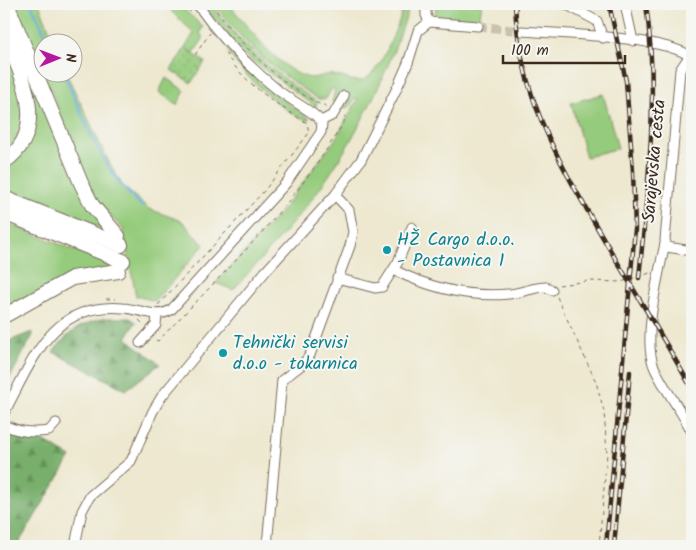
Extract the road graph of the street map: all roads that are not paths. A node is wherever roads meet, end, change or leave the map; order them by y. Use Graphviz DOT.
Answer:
graph roads {
  1 [pos="8,4"];
  2 [pos="197,4"];
  3 [pos="426,4"];
  4 [pos="565,4"];
  5 [pos="625,4"];
  6 [pos="429,22"];
  7 [pos="478,26"];
  8 [pos="521,31"];
  9 [pos="4,33"];
  10 [pos="603,38"];
  11 [pos="633,41"];
  12 [pos="691,54"];
  13 [pos="344,96"];
  14 [pos="317,122"];
  15 [pos="4,162"];
  16 [pos="335,195"];
  17 [pos="4,198"];
  18 [pos="4,212"];
  19 [pos="412,227"];
  20 [pos="665,243"];
  21 [pos="692,251"];
  22 [pos="394,270"];
  23 [pos="337,278"];
  24 [pos="550,289"];
  25 [pos="156,310"];
  26 [pos="4,316"];
  27 [pos="140,343"];
  28 [pos="4,413"];
  29 [pos="56,422"];
  30 [pos="4,425"];
  31 [pos="692,432"];
  32 [pos="75,546"];
  33 [pos="267,546"];
  1 -- 17 [label="highway"];
  2 -- 14 [label="street"];
  3 -- 6 [label="street"];
  4 -- 10 [label="street"];
  5 -- 11 [label="street"];
  6 -- 7 [label="street"];
  6 -- 16 [label="street"];
  8 -- 10 [label="street"];
  9 -- 15 [label="highway"];
  10 -- 11 [label="street"];
  11 -- 12 [label="street"];
  12 -- 20 [label="street, Sarajevska cesta"];
  13 -- 14 [label="street"];
  14 -- 25 [label="street"];
  16 -- 23 [label="street"];
  16 -- 32 [label="street"];
  18 -- 26 [label="highway"];
  19 -- 22 [label="street"];
  20 -- 21 [label="street, Sarajevska cesta"];
  20 -- 31 [label="street"];
  22 -- 23 [label="street"];
  22 -- 24 [label="street"];
  23 -- 33 [label="street"];
  25 -- 27 [label="street"];
  25 -- 28 [label="street"];
  29 -- 30 [label="street"];
}
